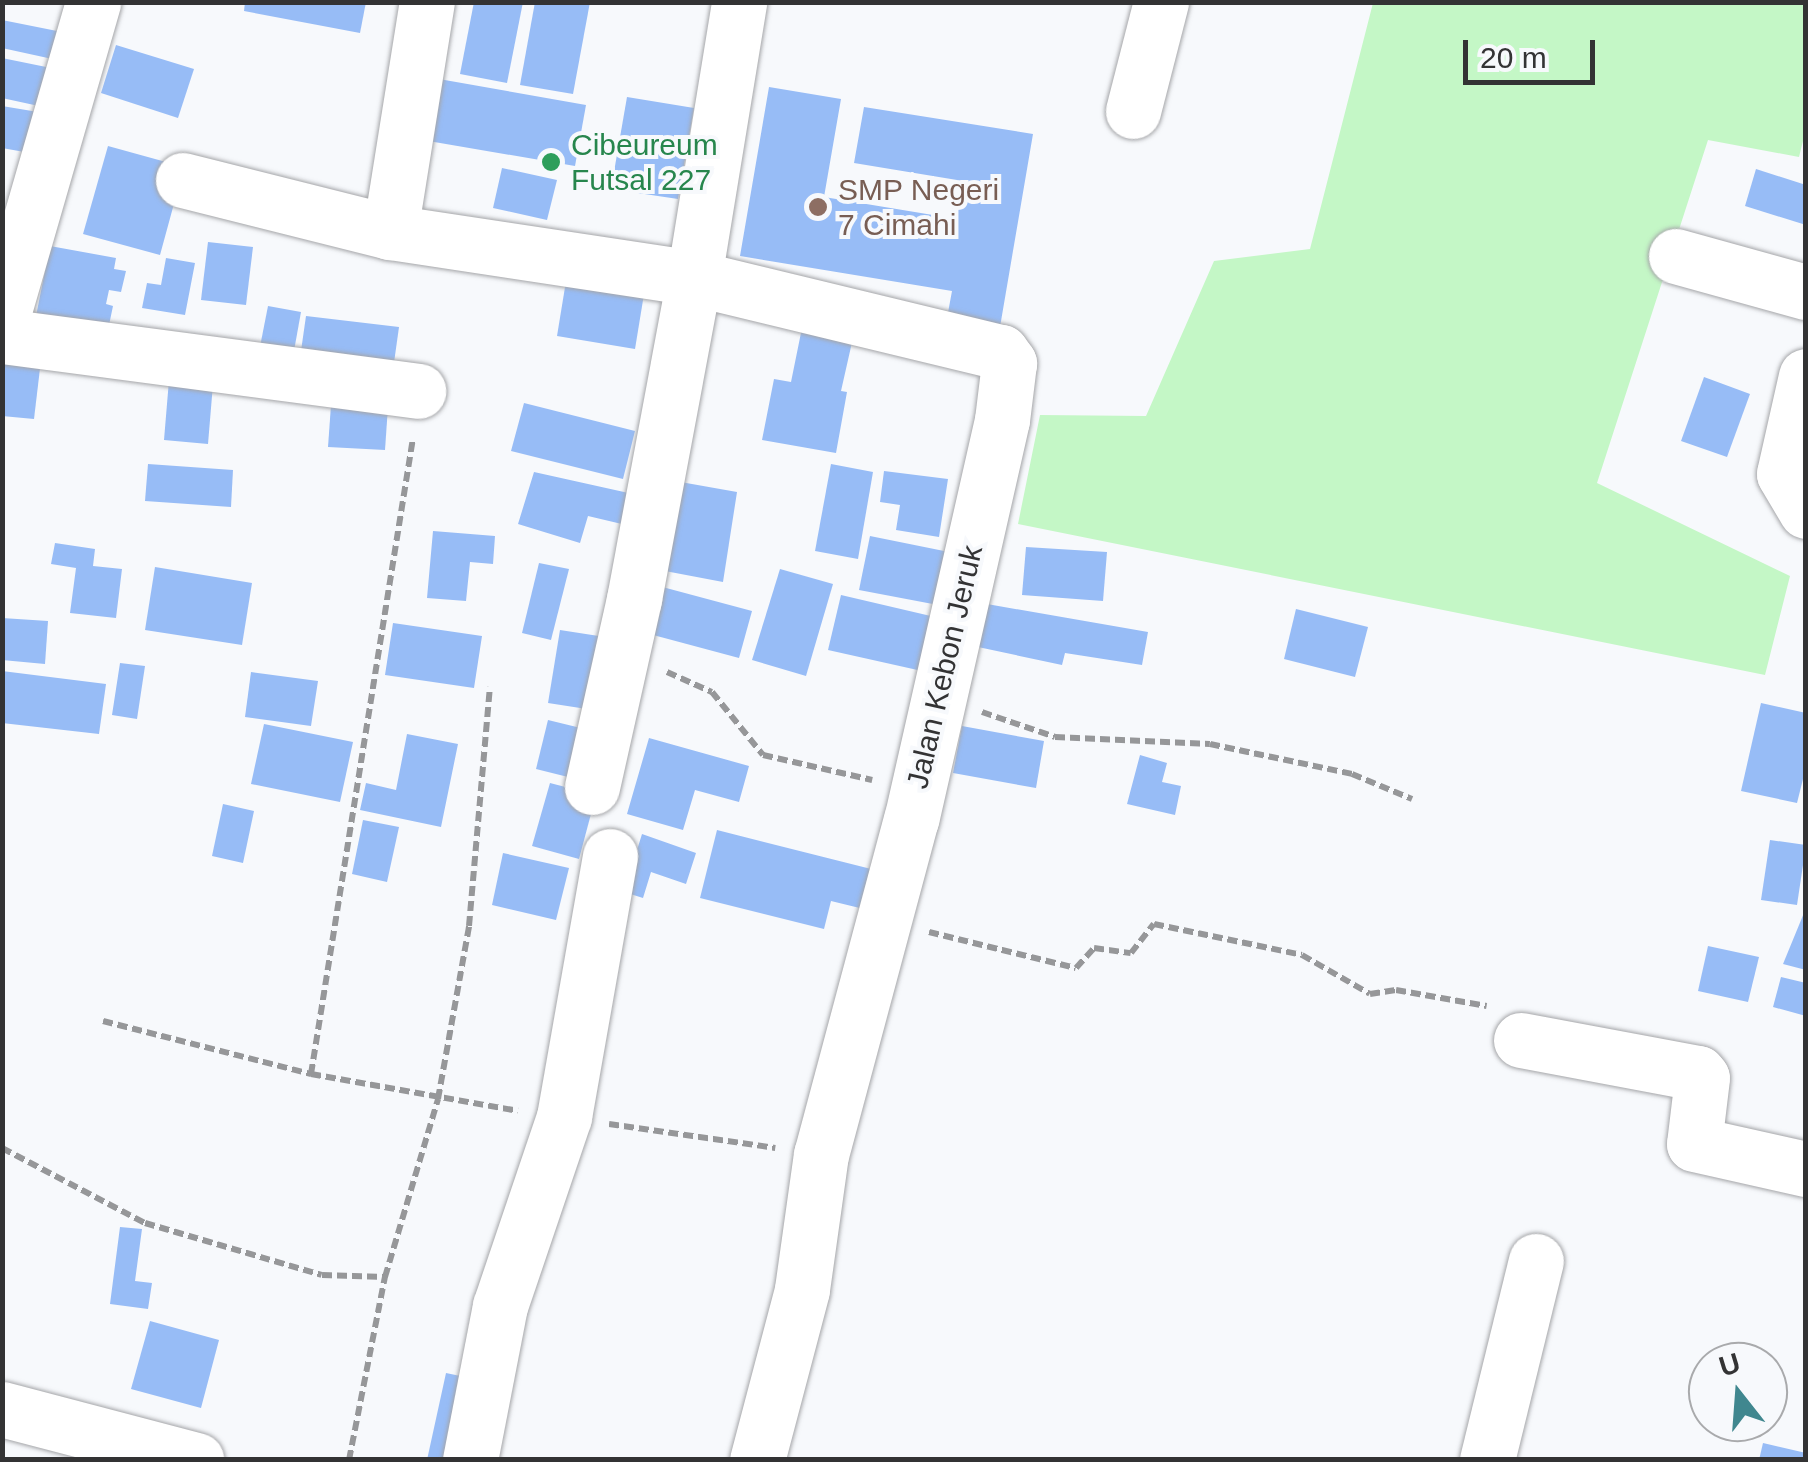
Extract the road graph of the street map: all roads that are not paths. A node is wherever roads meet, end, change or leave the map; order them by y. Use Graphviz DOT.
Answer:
graph roads {
  1 [pos="93,2"];
  2 [pos="427,2"];
  3 [pos="739,2"];
  4 [pos="1161,2"];
  5 [pos="1133,112"];
  6 [pos="183,180"];
  7 [pos="390,232"];
  8 [pos="1676,256"];
  9 [pos="694,278"];
  10 [pos="1806,292"];
  11 [pos="2,318"];
  12 [pos="2,336"];
  13 [pos="1806,376"];
  14 [pos="418,392"];
  15 [pos="1806,511"];
  16 [pos="592,787"];
  17 [pos="610,856"];
  18 [pos="1520,1040"];
  19 [pos="1806,1170"];
  20 [pos="1536,1260"];
  21 [pos="2,1409"];
  22 [pos="196,1460"];
  23 [pos="470,1460"];
  24 [pos="757,1460"];
  25 [pos="1488,1460"];
  1 -- 11 [label="street"];
  2 -- 7 [label="street"];
  3 -- 9 [label="street"];
  4 -- 5 [label="street"];
  6 -- 7 [label="street"];
  7 -- 9 [label="street"];
  8 -- 10 [label="street"];
  9 -- 16 [label="street"];
  9 -- 24 [label="street, Jalan Kebon Jeruk"];
  12 -- 14 [label="street"];
  13 -- 15 [label="street"];
  17 -- 23 [label="street"];
  18 -- 19 [label="street"];
  20 -- 25 [label="street"];
  21 -- 22 [label="street"];
}
